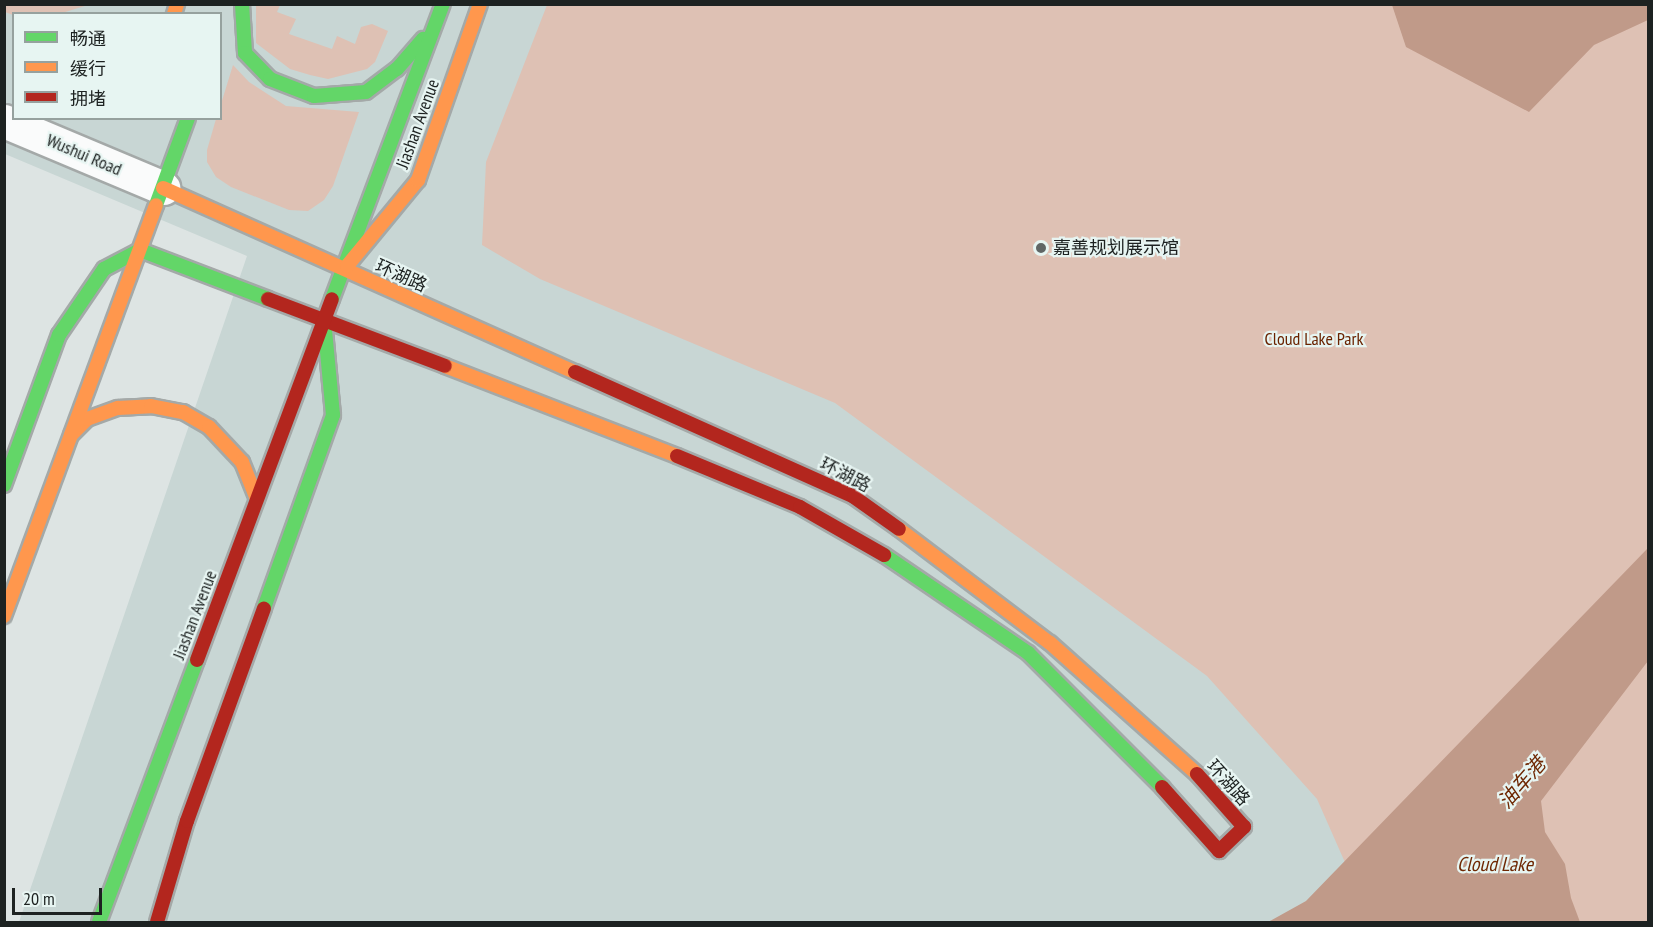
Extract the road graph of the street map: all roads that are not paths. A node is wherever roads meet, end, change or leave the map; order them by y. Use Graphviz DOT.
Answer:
graph roads {
  1 [pos="242,4"];
  2 [pos="443,4"];
  3 [pos="480,4"];
  4 [pos="435,25"];
  5 [pos="173,120"];
  6 [pos="187,120"];
  7 [pos="4,121"];
  8 [pos="178,145"];
  9 [pos="163,188"];
  10 [pos="140,250"];
  11 [pos="344,270"];
  12 [pos="324,320"];
  13 [pos="71,435"];
  14 [pos="4,485"];
  15 [pos="257,499"];
  16 [pos="4,616"];
  17 [pos="99,922"];
  18 [pos="157,922"];
  1 -- 4 [label="main road"];
  2 -- 4 [label="main road, Jiashan Avenue"];
  3 -- 11 [label="main road, Jiashan Avenue"];
  4 -- 11 [label="main road, Jiashan Avenue"];
  5 -- 8 [label="main road"];
  6 -- 8 [label="main road"];
  7 -- 9 [label="street, Wushui Road"];
  8 -- 9 [label="main road"];
  9 -- 10 [label="main road"];
  9 -- 11 [label="main road, 环湖路"];
  10 -- 12 [label="main road, 环湖路"];
  10 -- 13 [label="main road"];
  10 -- 14 [label="main road"];
  11 -- 12 [label="main road, Jiashan Avenue"];
  11 -- 12 [label="main road, 环湖路"];
  12 -- 15 [label="main road, Jiashan Avenue"];
  12 -- 18 [label="main road, Jiashan Avenue"];
  13 -- 15 [label="main road"];
  13 -- 16 [label="main road"];
  15 -- 17 [label="main road, Jiashan Avenue"];
}
